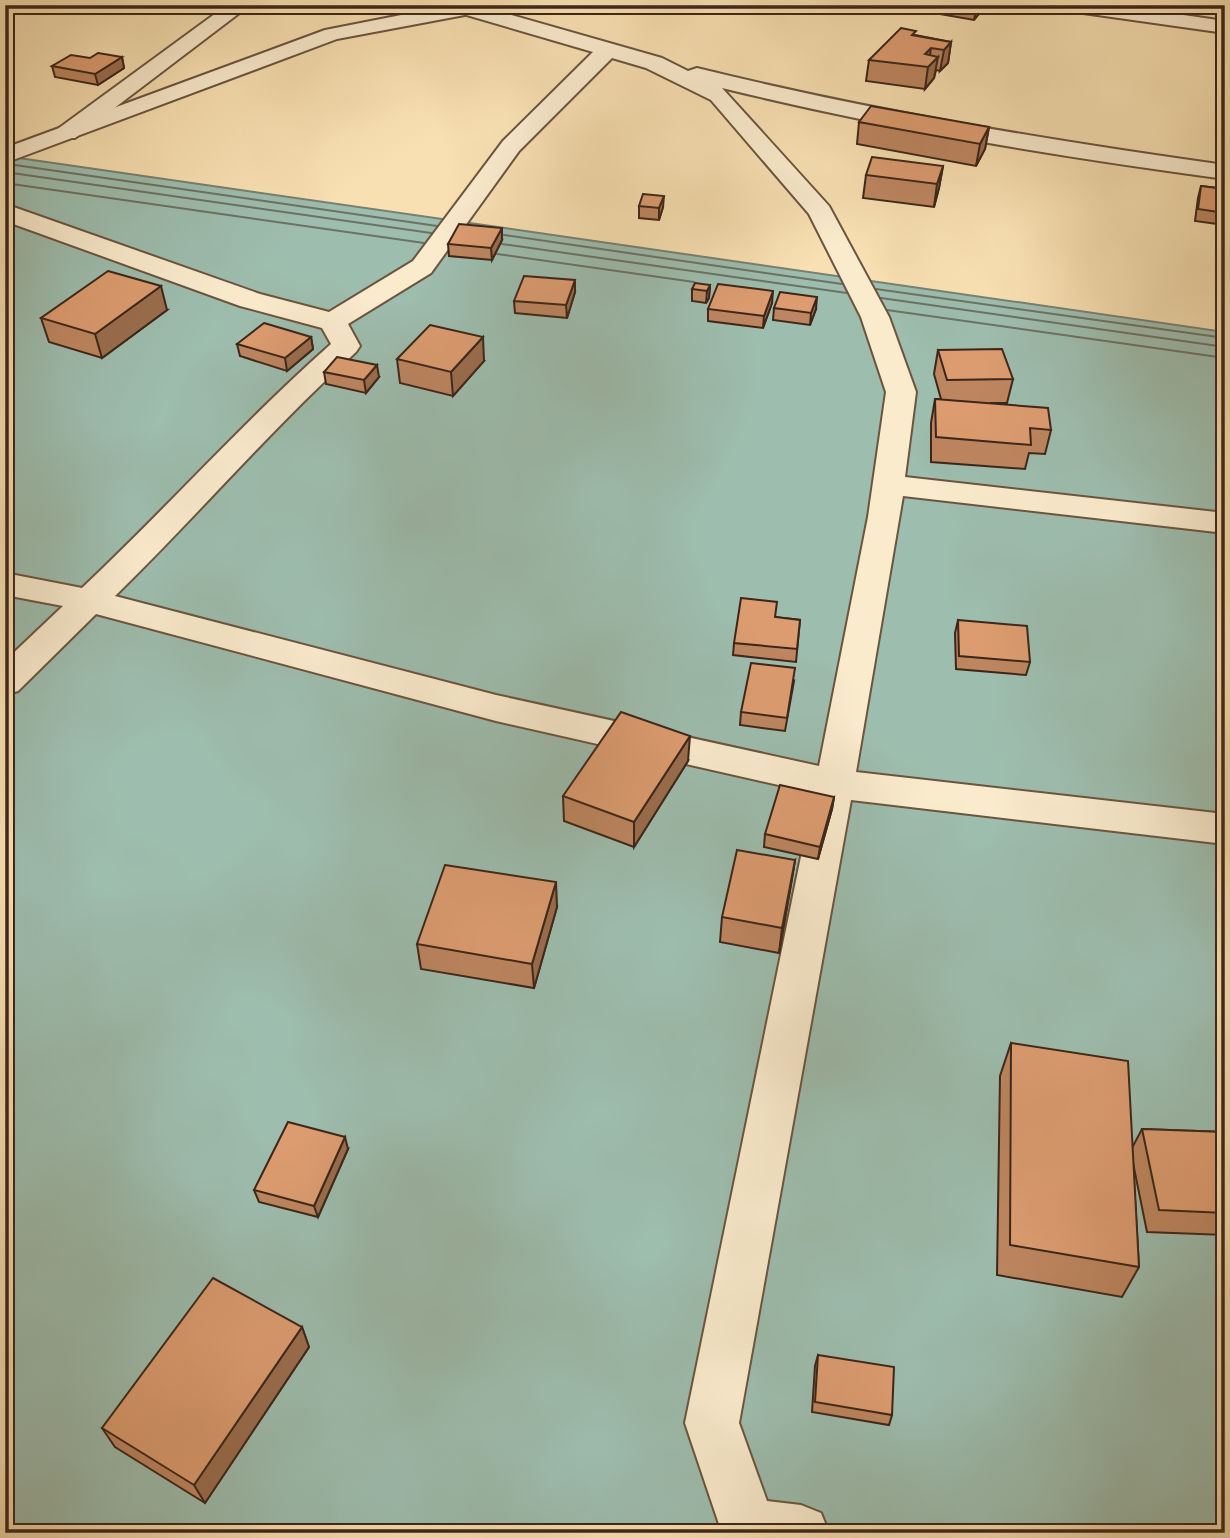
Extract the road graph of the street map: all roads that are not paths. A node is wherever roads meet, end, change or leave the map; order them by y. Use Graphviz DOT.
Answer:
graph roads {
  1 [pos="240,5"];
  2 [pos="1069,5"];
  3 [pos="469,6"];
  4 [pos="1225,27"];
  5 [pos="609,50"];
  6 [pos="654,63"];
  7 [pos="67,133"];
  8 [pos="5,156"];
  9 [pos="1225,172"];
  10 [pos="5,212"];
  11 [pos="333,322"];
  12 [pos="888,485"];
  13 [pos="1225,523"];
  14 [pos="5,584"];
  15 [pos="87,600"];
  16 [pos="5,682"];
  17 [pos="835,784"];
  18 [pos="1225,829"];
  19 [pos="762,1531"];
  1 -- 7 [label="street"];
  2 -- 4 [label="street"];
  3 -- 5 [label="street"];
  3 -- 7 [label="street"];
  5 -- 6 [label="street"];
  5 -- 11 [label="street"];
  6 -- 9 [label="street"];
  6 -- 12 [label="street"];
  7 -- 8 [label="street"];
  10 -- 11 [label="street"];
  11 -- 15 [label="street"];
  12 -- 13 [label="street"];
  12 -- 17 [label="street"];
  14 -- 15 [label="street"];
  15 -- 16 [label="street"];
  15 -- 17 [label="street"];
  17 -- 18 [label="street"];
  17 -- 19 [label="street"];
}
